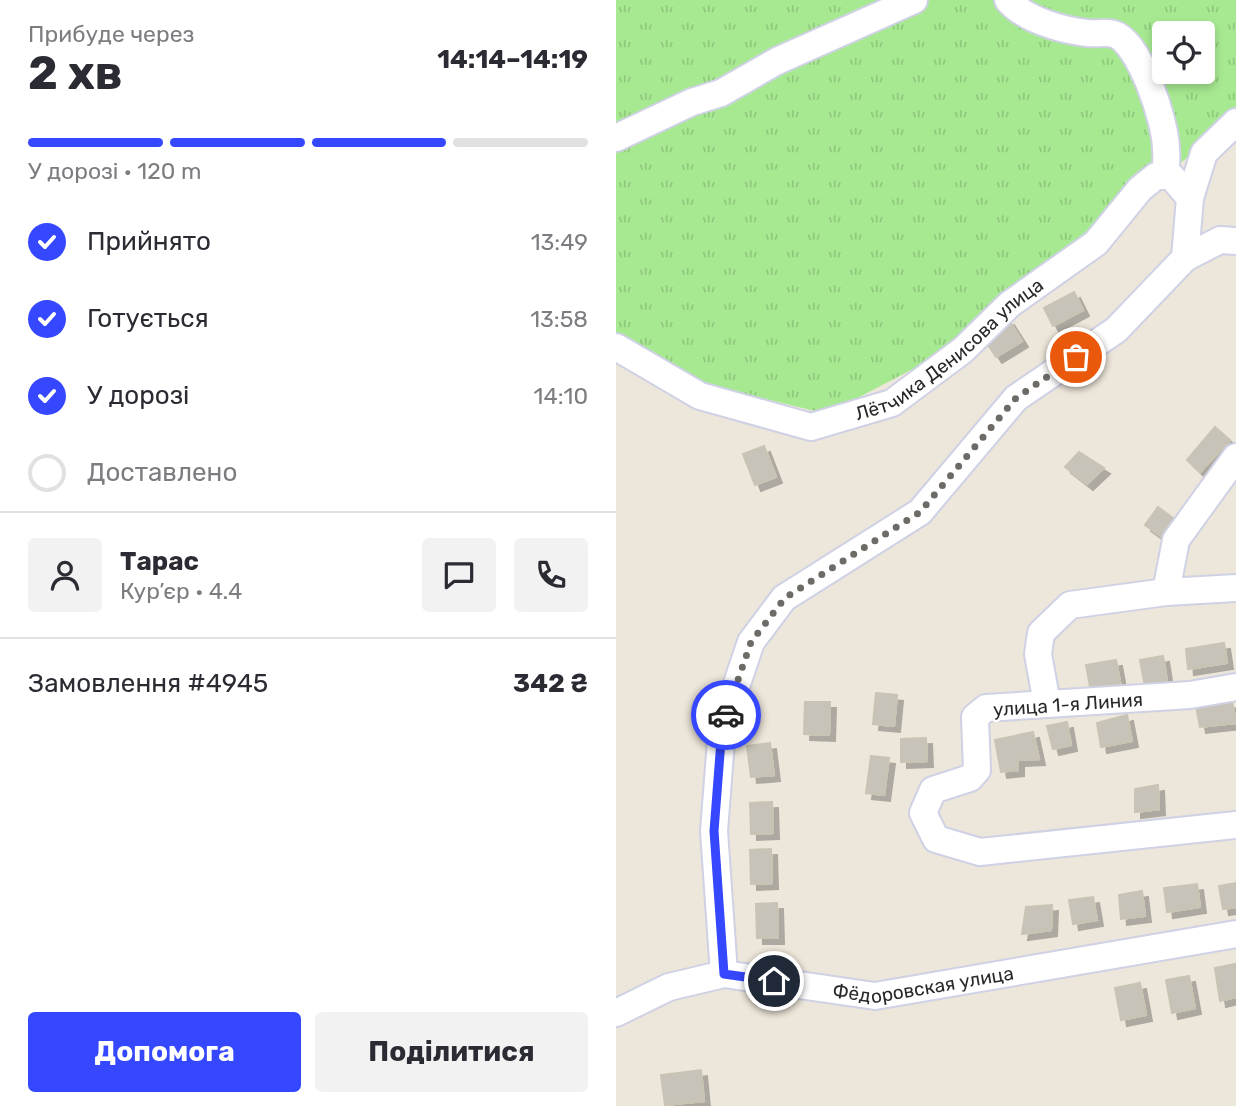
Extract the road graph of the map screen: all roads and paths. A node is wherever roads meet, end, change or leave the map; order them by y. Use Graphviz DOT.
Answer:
graph roads {
  1 [pos="914,0"];
  2 [pos="1008,0"];
  3 [pos="1236,122"];
  4 [pos="616,138"];
  5 [pos="1165,176"];
  6 [pos="1190,198"];
  7 [pos="1236,241"];
  8 [pos="1185,258"];
  9 [pos="616,347"];
  10 [pos="1236,457"];
  11 [pos="1236,588"];
  12 [pos="1166,592"];
  13 [pos="1236,687"];
  14 [pos="1047,704"];
  15 [pos="1236,825"];
  16 [pos="1236,934"];
  17 [pos="724,974"];
  18 [pos="616,1012"];
  1 -- 4 [label="street"];
  2 -- 5 [label="street"];
  3 -- 6 [label="street"];
  5 -- 6 [label="street"];
  5 -- 9 [label="street, Лётчика Денисова улица"];
  6 -- 8 [label="street"];
  7 -- 8 [label="street"];
  8 -- 17 [label="street"];
  10 -- 12 [label="street"];
  11 -- 12 [label="street"];
  12 -- 14 [label="street"];
  13 -- 14 [label="street, улица 1-я Линия"];
  14 -- 15 [label="street, улица 1-я Линия"];
  16 -- 17 [label="street, Фёдоровская улица"];
  17 -- 18 [label="street, Фёдоровская улица"];
}
